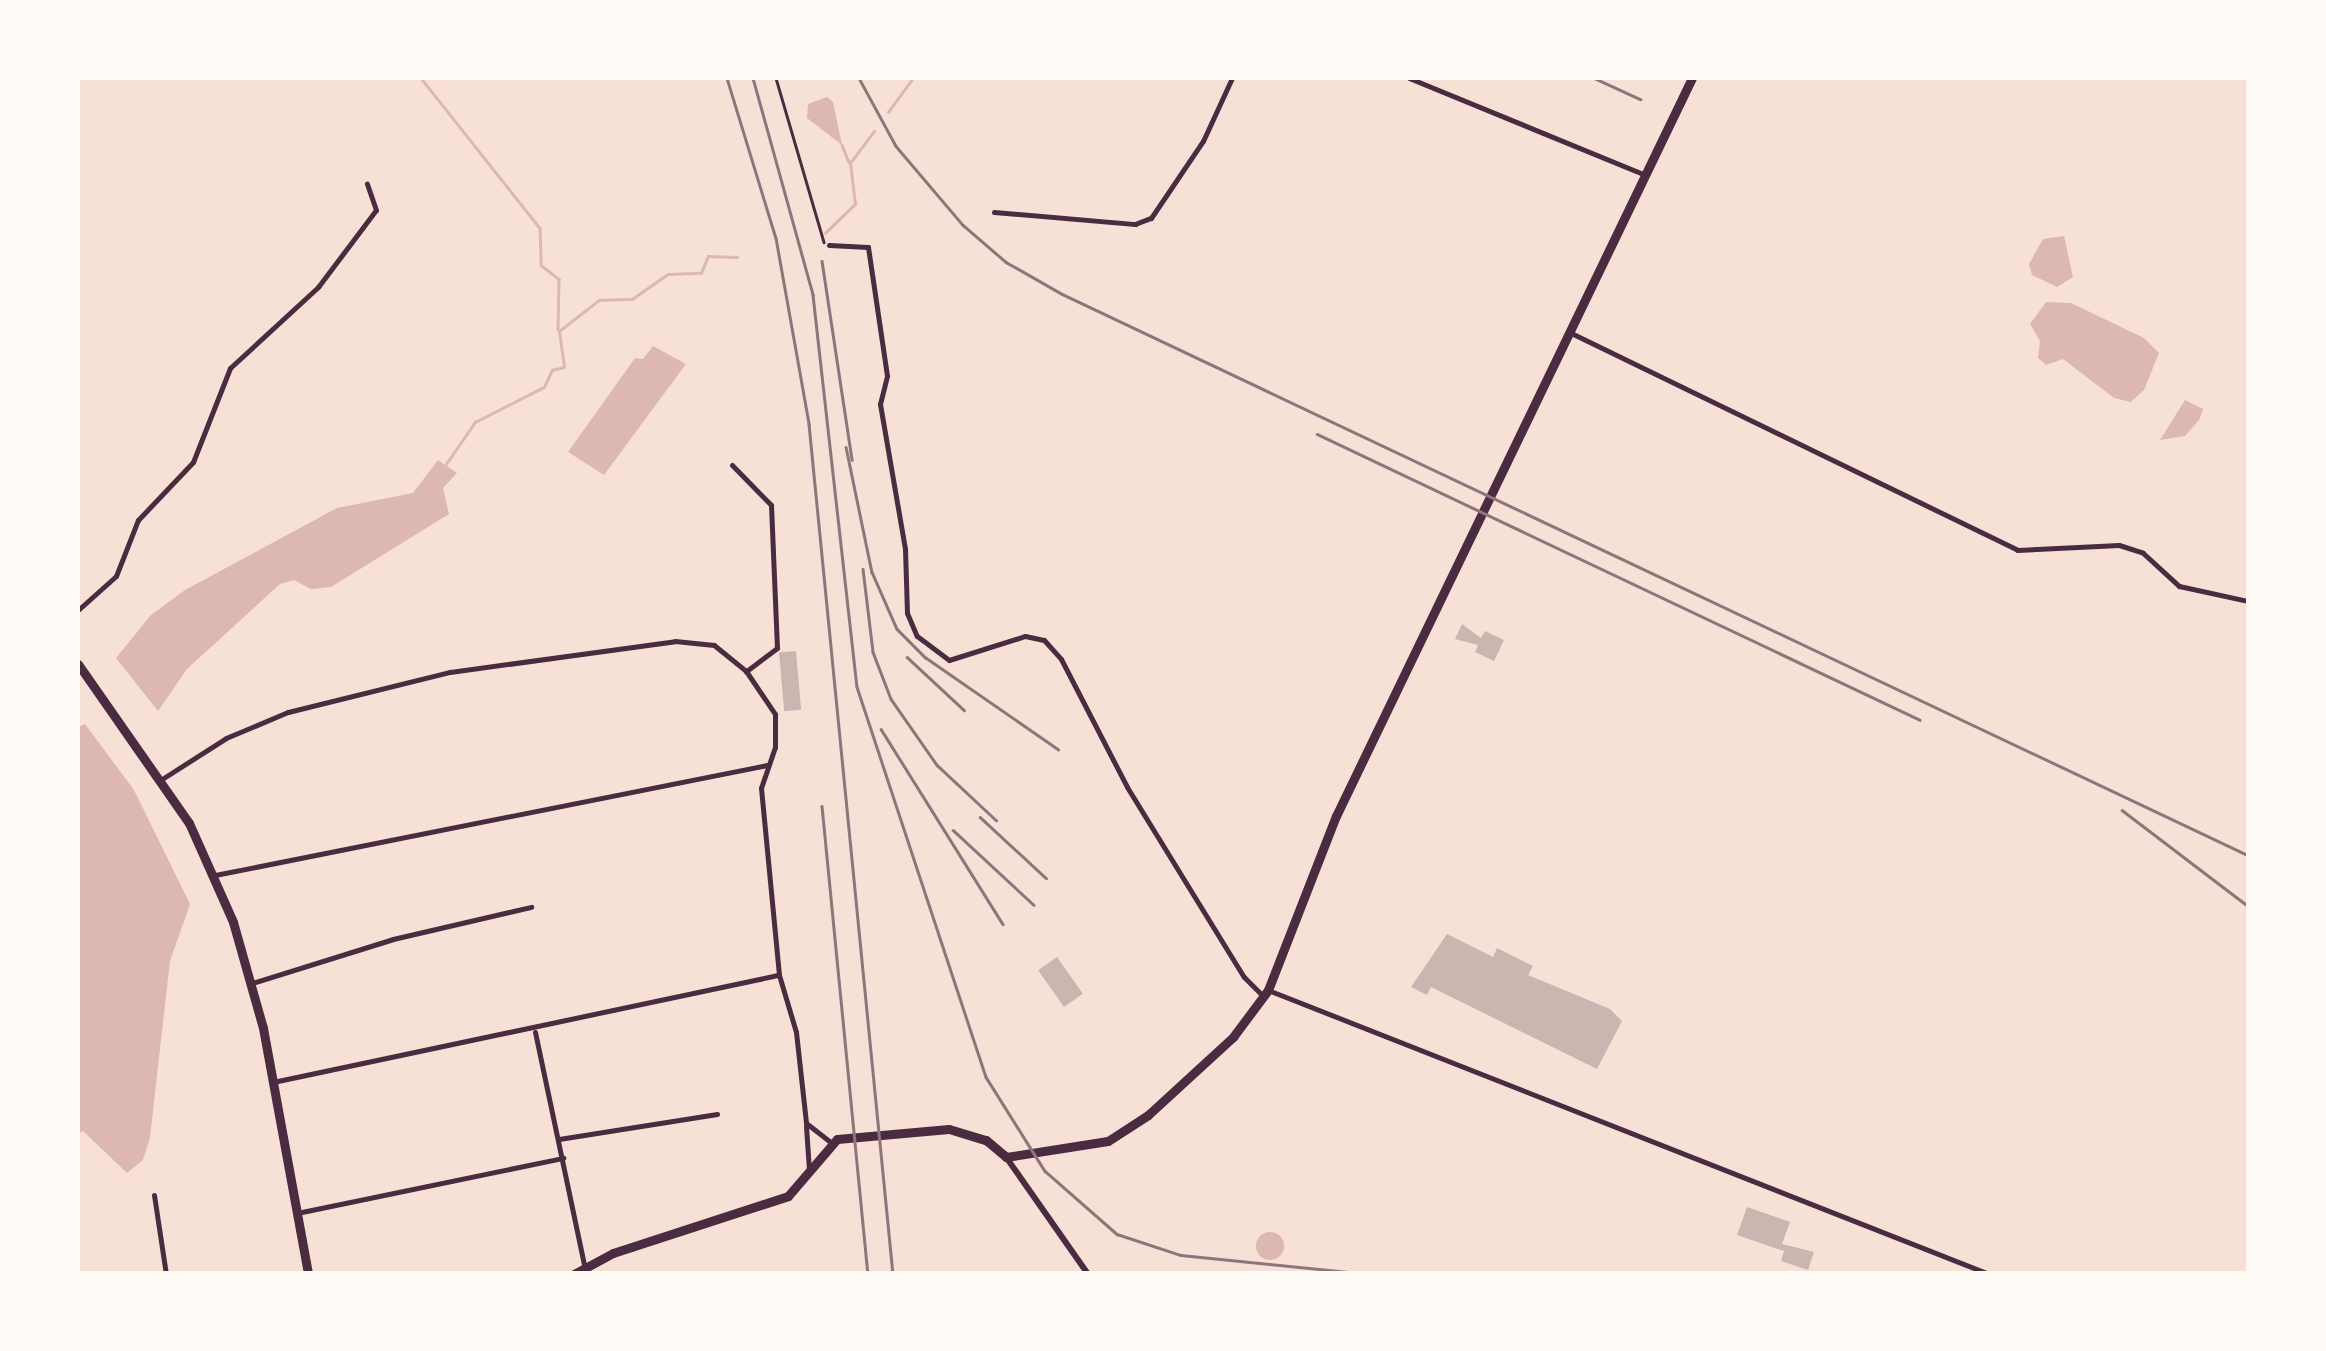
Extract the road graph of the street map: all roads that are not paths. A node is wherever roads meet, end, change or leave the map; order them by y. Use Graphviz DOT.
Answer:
graph roads {
  1 [pos="1232,78"];
  2 [pos="1409,78"];
  3 [pos="1692,78"];
  4 [pos="1643,174"];
  5 [pos="367,184"];
  6 [pos="994,212"];
  7 [pos="829,245"];
  8 [pos="1567,332"];
  9 [pos="732,465"];
  10 [pos="2248,601"];
  11 [pos="78,610"];
  12 [pos="78,664"];
  13 [pos="746,671"];
  14 [pos="767,765"];
  15 [pos="162,779"];
  16 [pos="215,876"];
  17 [pos="531,908"];
  18 [pos="779,975"];
  19 [pos="252,983"];
  20 [pos="1266,994"];
  21 [pos="535,1032"];
  22 [pos="273,1082"];
  23 [pos="717,1114"];
  24 [pos="806,1123"];
  25 [pos="559,1139"];
  26 [pos="830,1142"];
  27 [pos="1006,1157"];
  28 [pos="563,1158"];
  29 [pos="809,1176"];
  30 [pos="154,1194"];
  31 [pos="296,1213"];
  32 [pos="585,1270"];
  33 [pos="166,1274"];
  34 [pos="308,1274"];
  35 [pos="574,1274"];
  36 [pos="1088,1274"];
  37 [pos="1989,1274"];
  1 -- 6 [label="street"];
  2 -- 4 [label="street"];
  3 -- 4 [label="main road"];
  4 -- 8 [label="main road"];
  5 -- 11 [label="street"];
  7 -- 20 [label="street"];
  8 -- 10 [label="street"];
  8 -- 20 [label="main road"];
  9 -- 13 [label="street"];
  12 -- 15 [label="main road"];
  13 -- 14 [label="street"];
  13 -- 15 [label="street"];
  14 -- 16 [label="street"];
  14 -- 18 [label="street"];
  15 -- 16 [label="main road"];
  16 -- 19 [label="main road"];
  17 -- 19 [label="street"];
  18 -- 21 [label="street"];
  18 -- 24 [label="street"];
  19 -- 22 [label="main road"];
  20 -- 27 [label="main road"];
  20 -- 37 [label="street"];
  21 -- 22 [label="street"];
  21 -- 25 [label="street"];
  22 -- 31 [label="main road"];
  23 -- 25 [label="street"];
  24 -- 26 [label="street"];
  24 -- 29 [label="street"];
  25 -- 28 [label="street"];
  26 -- 27 [label="main road"];
  26 -- 29 [label="main road"];
  27 -- 36 [label="street"];
  28 -- 31 [label="street"];
  28 -- 32 [label="street"];
  29 -- 32 [label="main road"];
  30 -- 33 [label="street"];
  31 -- 34 [label="main road"];
  32 -- 35 [label="main road"];
}
